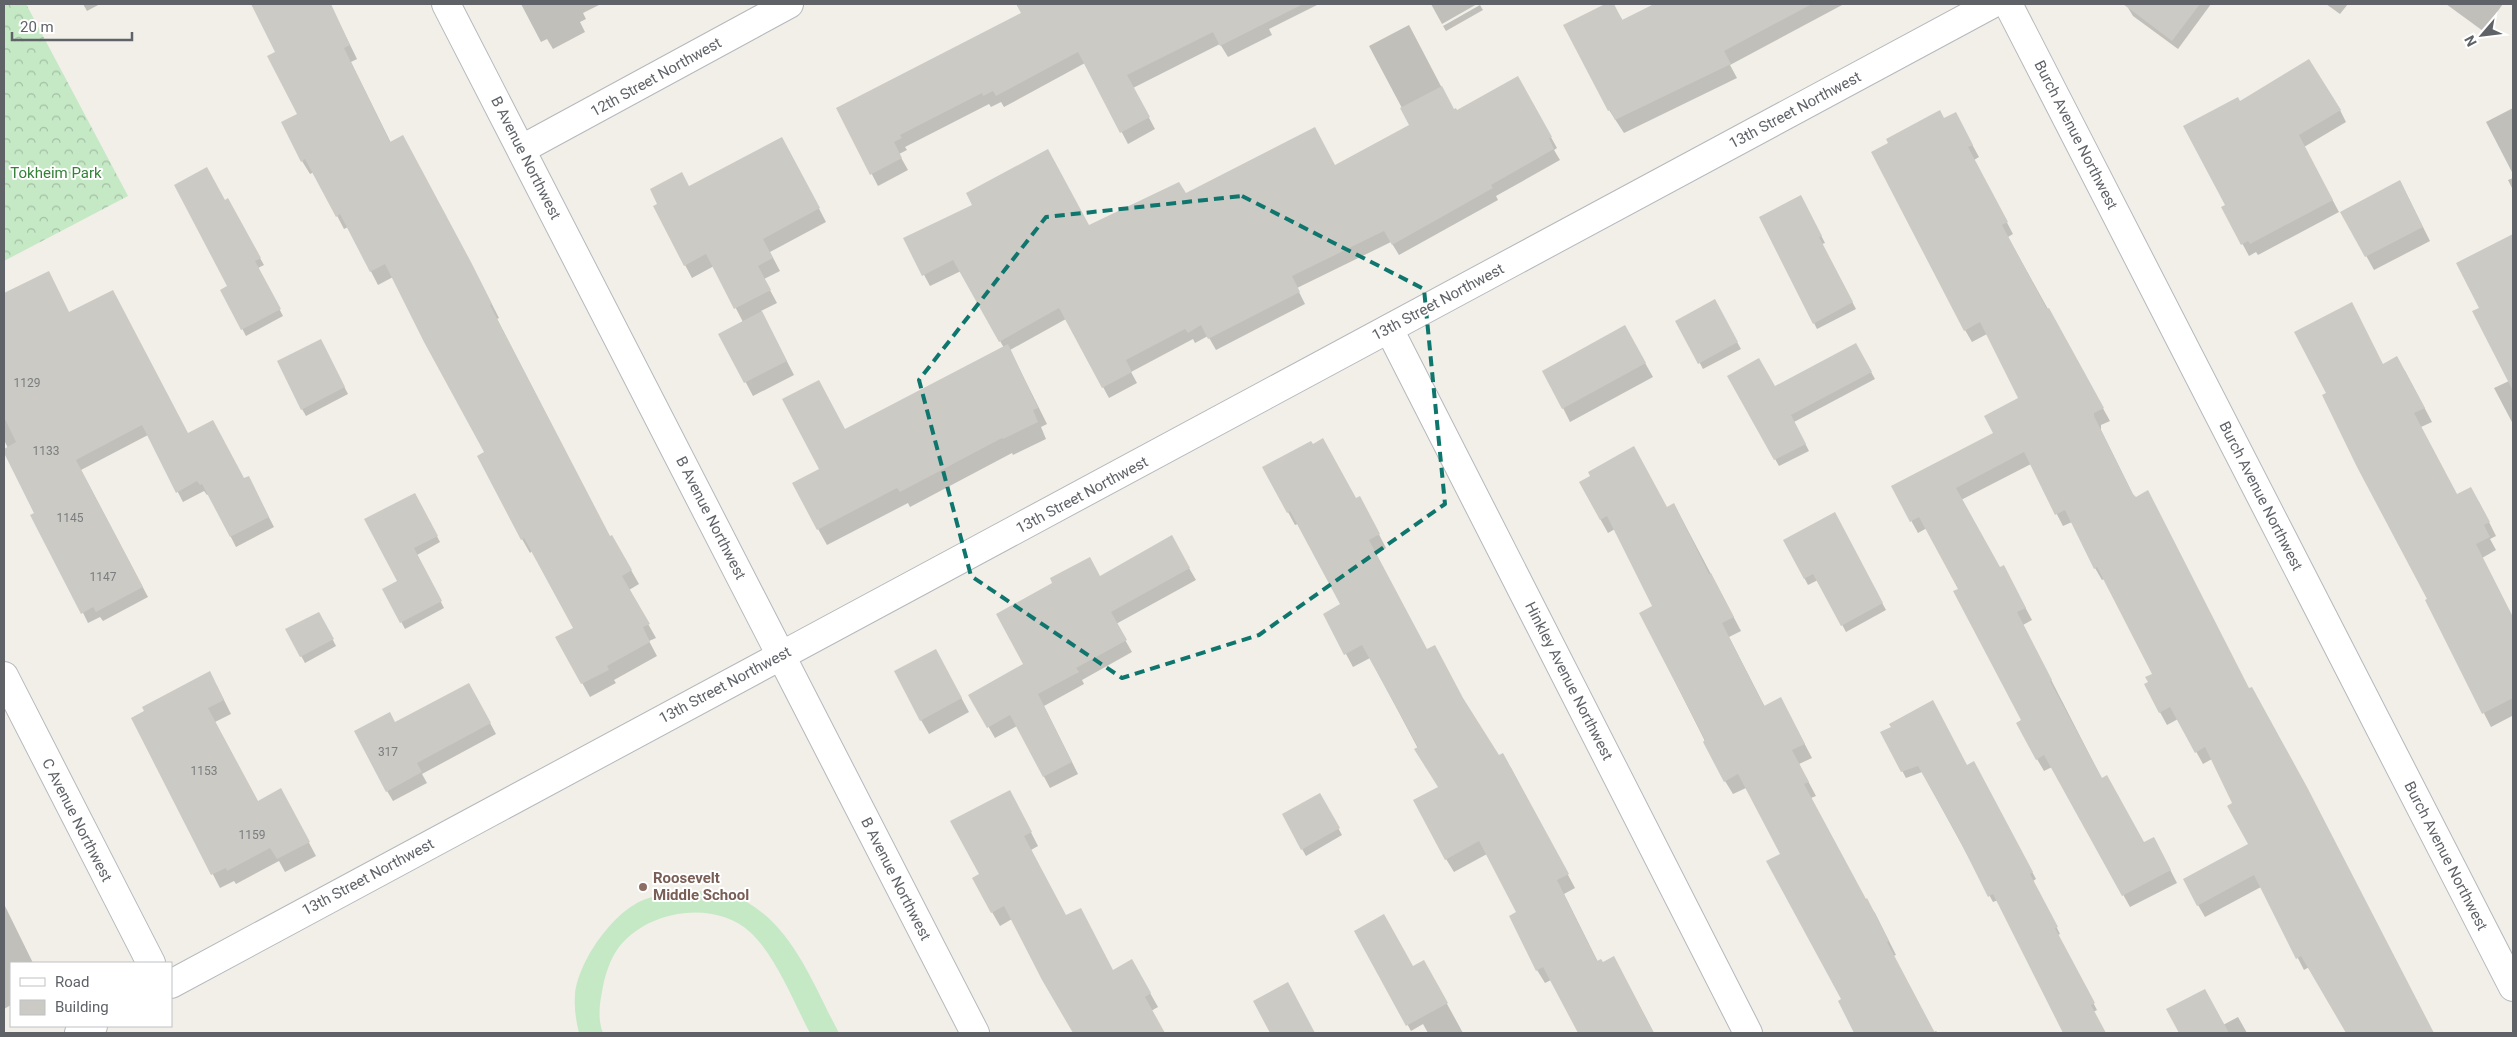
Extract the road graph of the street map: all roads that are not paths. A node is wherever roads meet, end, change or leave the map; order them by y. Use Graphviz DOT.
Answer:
graph roads {
  1 [pos="446,4"];
  2 [pos="789,4"];
  3 [pos="1992,4"];
  4 [pos="2008,4"];
  5 [pos="522,149"];
  6 [pos="1389,328"];
  7 [pos="781,655"];
  8 [pos="4,676"];
  9 [pos="150,962"];
  10 [pos="172,983"];
  11 [pos="2513,987"];
  12 [pos="91,1027"];
  13 [pos="79,1033"];
  14 [pos="975,1033"];
  15 [pos="1748,1033"];
  1 -- 5 [label="street, B Avenue Northwest"];
  2 -- 5 [label="street, 12th Street Northwest"];
  3 -- 6 [label="street, 13th Street Northwest"];
  4 -- 11 [label="street, Burch Avenue Northwest"];
  5 -- 7 [label="street, B Avenue Northwest"];
  6 -- 7 [label="street, 13th Street Northwest"];
  6 -- 15 [label="street, Hinkley Avenue Northwest"];
  7 -- 10 [label="street, 13th Street Northwest"];
  7 -- 14 [label="street, B Avenue Northwest"];
  8 -- 9 [label="street, C Avenue Northwest"];
  12 -- 13 [label="street"];
}
